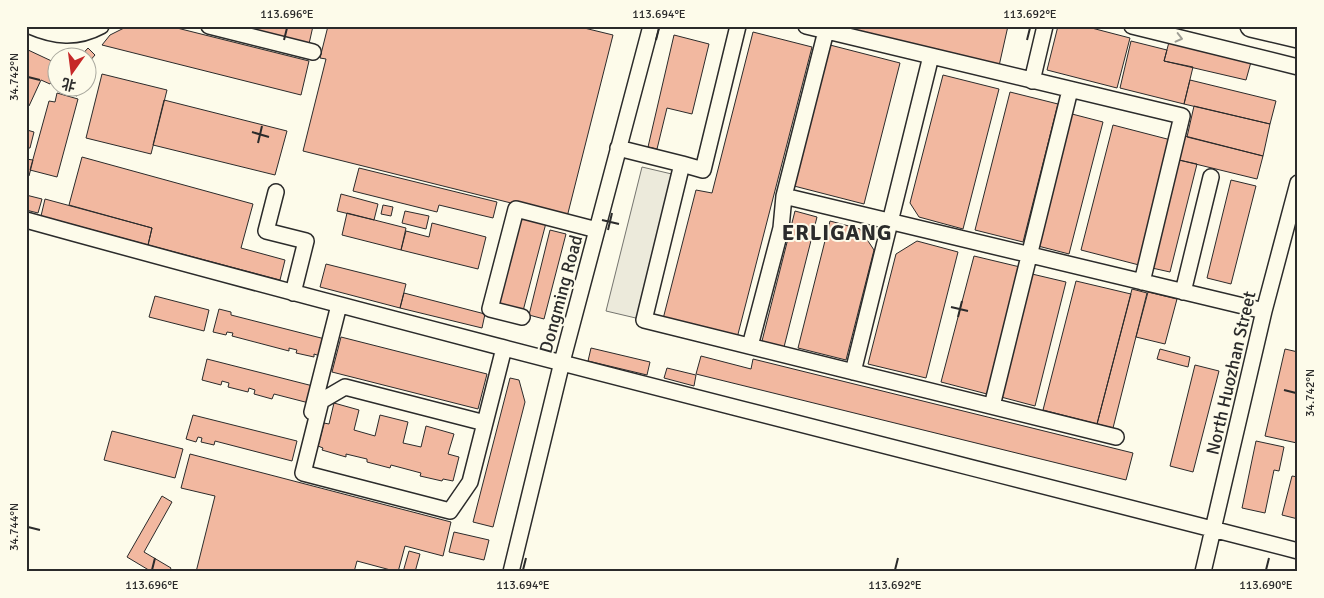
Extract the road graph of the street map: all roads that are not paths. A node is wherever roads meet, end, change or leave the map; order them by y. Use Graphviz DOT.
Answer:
graph roads {
  1 [pos="30,26"];
  2 [pos="102,26"];
  3 [pos="209,26"];
  4 [pos="651,26"];
  5 [pos="738,26"];
  6 [pos="806,26"];
  7 [pos="1045,26"];
  8 [pos="1132,26"];
  9 [pos="1251,26"];
  10 [pos="826,31"];
  11 [pos="1298,37"];
  12 [pos="313,52"];
  13 [pos="931,56"];
  14 [pos="1298,67"];
  15 [pos="1032,81"];
  16 [pos="1070,90"];
  17 [pos="618,148"];
  18 [pos="682,164"];
  19 [pos="1211,177"];
  20 [pos="1298,183"];
  21 [pos="276,192"];
  22 [pos="784,196"];
  23 [pos="26,220"];
  24 [pos="890,221"];
  25 [pos="597,230"];
  26 [pos="1029,255"];
  27 [pos="1142,282"];
  28 [pos="1183,292"];
  29 [pos="293,293"];
  30 [pos="339,305"];
  31 [pos="1264,311"];
  32 [pos="522,317"];
  33 [pos="750,346"];
  34 [pos="504,348"];
  35 [pos="562,362"];
  36 [pos="853,372"];
  37 [pos="992,406"];
  38 [pos="485,423"];
  39 [pos="1116,437"];
  40 [pos="297,469"];
  41 [pos="1213,529"];
  42 [pos="1298,551"];
  43 [pos="511,572"];
  44 [pos="1203,572"];
  1 -- 2 [label="street"];
  3 -- 12 [label="street"];
  4 -- 17 [label="street, Dongming Road"];
  5 -- 18 [label="street"];
  6 -- 10 [label="street"];
  7 -- 15 [label="street"];
  8 -- 14 [label="street, one-way"];
  9 -- 11 [label="highway"];
  10 -- 13 [label="street"];
  10 -- 22 [label="street"];
  13 -- 15 [label="street"];
  13 -- 24 [label="street"];
  15 -- 16 [label="street"];
  16 -- 26 [label="street"];
  16 -- 27 [label="street"];
  17 -- 18 [label="street"];
  17 -- 25 [label="street, Dongming Road"];
  18 -- 33 [label="street"];
  19 -- 28 [label="street"];
  20 -- 31 [label="street, North Huozhan Street"];
  21 -- 29 [label="street"];
  22 -- 24 [label="street"];
  22 -- 33 [label="street"];
  23 -- 29 [label="street"];
  24 -- 26 [label="street"];
  24 -- 36 [label="street"];
  25 -- 32 [label="street"];
  25 -- 35 [label="street, Dongming Road"];
  26 -- 27 [label="street"];
  26 -- 37 [label="street"];
  27 -- 28 [label="street"];
  28 -- 31 [label="street"];
  29 -- 30 [label="street"];
  30 -- 34 [label="street"];
  30 -- 40 [label="street"];
  31 -- 41 [label="street, North Huozhan Street"];
  33 -- 36 [label="street"];
  34 -- 35 [label="street"];
  34 -- 38 [label="street"];
  35 -- 41 [label="street"];
  35 -- 43 [label="street, Dongming Road"];
  36 -- 37 [label="street"];
  37 -- 39 [label="street"];
  38 -- 38 [label="street"];
  41 -- 42 [label="street"];
  41 -- 44 [label="street, North Huozhan Street"];
}
